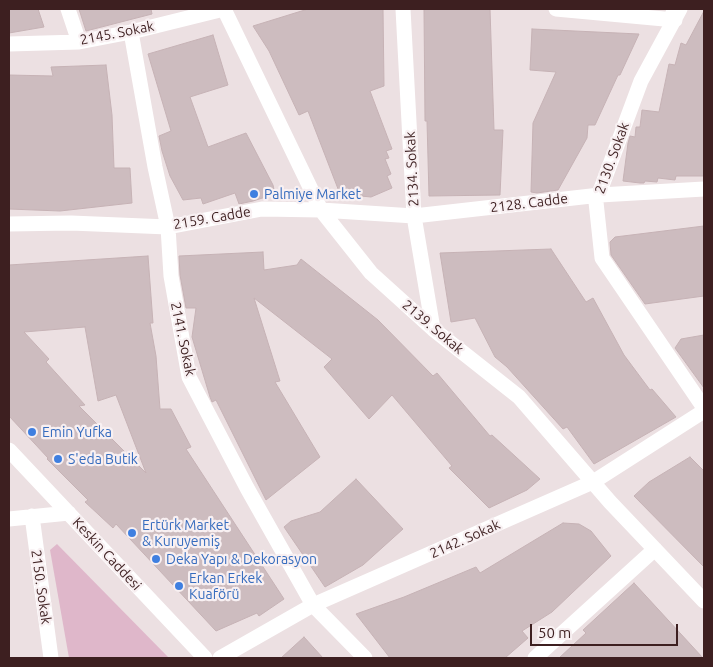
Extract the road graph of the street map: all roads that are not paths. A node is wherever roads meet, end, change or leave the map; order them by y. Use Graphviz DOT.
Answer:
graph roads {
  1 [pos="68,9"];
  2 [pos="224,9"];
  3 [pos="403,9"];
  4 [pos="556,9"];
  5 [pos="676,12"];
  6 [pos="131,32"];
  7 [pos="79,42"];
  8 [pos="9,44"];
  9 [pos="704,189"];
  10 [pos="600,195"];
  11 [pos="321,210"];
  12 [pos="414,216"];
  13 [pos="9,224"];
  14 [pos="168,227"];
  15 [pos="433,329"];
  16 [pos="704,410"];
  17 [pos="9,450"];
  18 [pos="593,482"];
  19 [pos="69,513"];
  20 [pos="32,516"];
  21 [pos="9,518"];
  22 [pos="655,549"];
  23 [pos="704,602"];
  24 [pos="313,605"];
  25 [pos="51,658"];
  26 [pos="205,658"];
  27 [pos="220,658"];
  28 [pos="365,658"];
  29 [pos="534,658"];
  1 -- 7 [label="street"];
  2 -- 6 [label="street, 2145. Sokak"];
  2 -- 11 [label="street, 2139. Sokak"];
  3 -- 12 [label="street, 2134. Sokak"];
  4 -- 5 [label="street"];
  5 -- 10 [label="street, 2130. Sokak"];
  6 -- 7 [label="street, 2145. Sokak"];
  6 -- 14 [label="street, 2141. Sokak"];
  7 -- 8 [label="street, 2145. Sokak"];
  9 -- 10 [label="street, 2128. Cadde"];
  10 -- 12 [label="street, 2128. Cadde"];
  10 -- 16 [label="street, 2130. Sokak"];
  11 -- 12 [label="street, 2159. Cadde"];
  11 -- 14 [label="street, 2159. Cadde"];
  11 -- 15 [label="street, 2139. Sokak"];
  12 -- 15 [label="street, 2134. Sokak"];
  13 -- 14 [label="street, 2159. Cadde"];
  14 -- 24 [label="street, 2141. Sokak"];
  15 -- 18 [label="street, 2139. Sokak"];
  16 -- 18 [label="street, 2142. Sokak"];
  17 -- 19 [label="street, Keskin Caddesi"];
  18 -- 22 [label="street, 2139. Sokak"];
  18 -- 24 [label="street, 2142. Sokak"];
  19 -- 20 [label="street"];
  19 -- 26 [label="street, Keskin Caddesi"];
  20 -- 21 [label="street"];
  20 -- 25 [label="street, 2150. Sokak"];
  22 -- 23 [label="street, 2139. Sokak"];
  22 -- 29 [label="street"];
  24 -- 27 [label="street, 2142. Sokak"];
  24 -- 28 [label="street, 2141. Sokak"];
}
